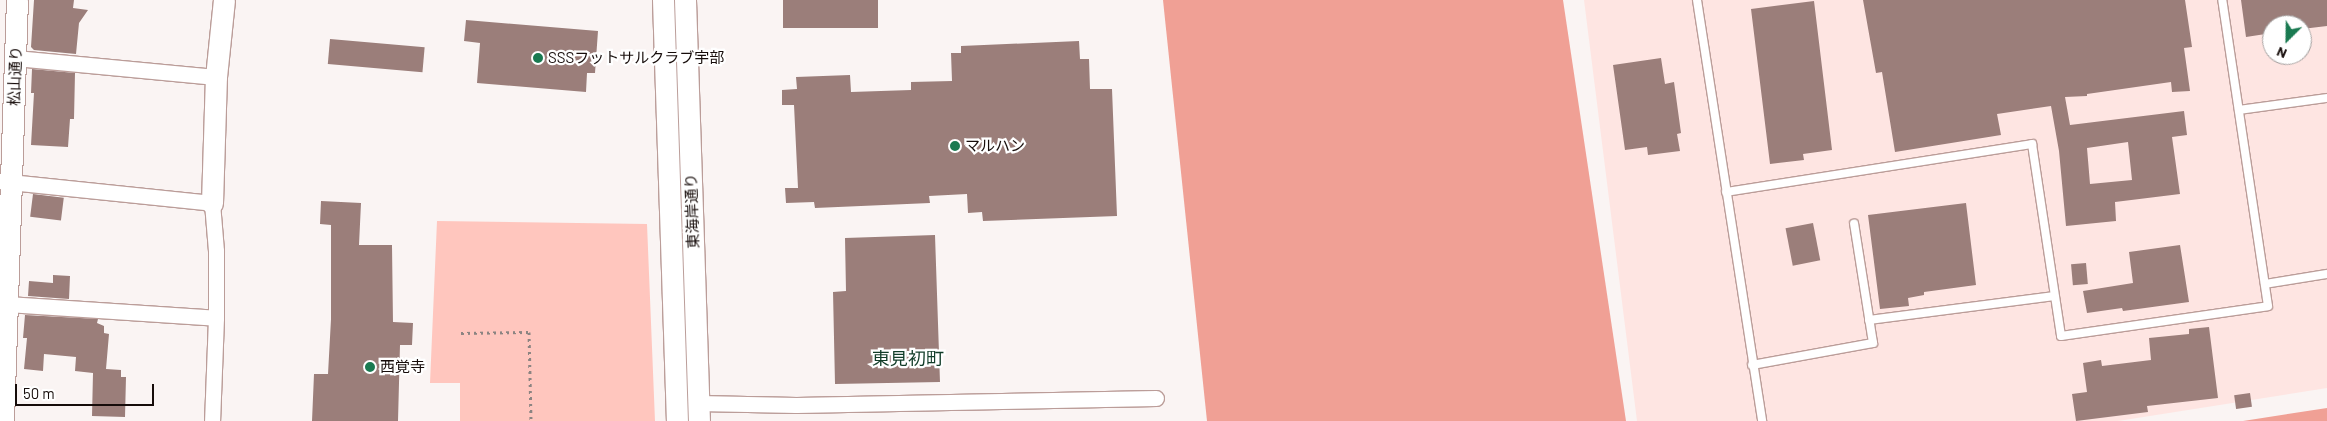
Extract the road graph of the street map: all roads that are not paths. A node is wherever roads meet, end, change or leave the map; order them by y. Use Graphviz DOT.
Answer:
graph roads {
  1 [pos="17,0"];
  2 [pos="224,0"];
  3 [pos="663,0"];
  4 [pos="685,0"];
  5 [pos="1697,0"];
  6 [pos="2222,0"];
  7 [pos="15,58"];
  8 [pos="216,77"];
  9 [pos="2327,98"];
  10 [pos="2239,110"];
  11 [pos="5,182"];
  12 [pos="1726,192"];
  13 [pos="212,203"];
  14 [pos="1854,223"];
  15 [pos="2327,274"];
  16 [pos="2265,284"];
  17 [pos="2054,296"];
  18 [pos="7,304"];
  19 [pos="216,318"];
  20 [pos="1869,320"];
  21 [pos="1752,365"];
  22 [pos="1156,398"];
  23 [pos="698,412"];
  24 [pos="2,421"];
  25 [pos="212,421"];
  26 [pos="676,421"];
  27 [pos="1762,421"];
  1 -- 7 [label="street, 松山通り"];
  2 -- 8 [label="street"];
  3 -- 26 [label="street, 東海岸通り"];
  4 -- 23 [label="street, 東海岸通り"];
  5 -- 12 [label="lane"];
  6 -- 10 [label="lane"];
  7 -- 8 [label="street"];
  7 -- 11 [label="street, 松山通り"];
  8 -- 13 [label="street"];
  9 -- 10 [label="lane"];
  10 -- 16 [label="lane"];
  11 -- 13 [label="street"];
  11 -- 18 [label="street, 松山通り"];
  12 -- 17 [label="lane"];
  12 -- 21 [label="lane"];
  13 -- 19 [label="street"];
  14 -- 20 [label="lane"];
  15 -- 16 [label="lane"];
  16 -- 17 [label="lane"];
  17 -- 20 [label="lane"];
  18 -- 19 [label="street"];
  18 -- 24 [label="street, 松山通り"];
  19 -- 25 [label="street"];
  20 -- 21 [label="lane"];
  21 -- 27 [label="lane"];
  22 -- 23 [label="street"];
}
